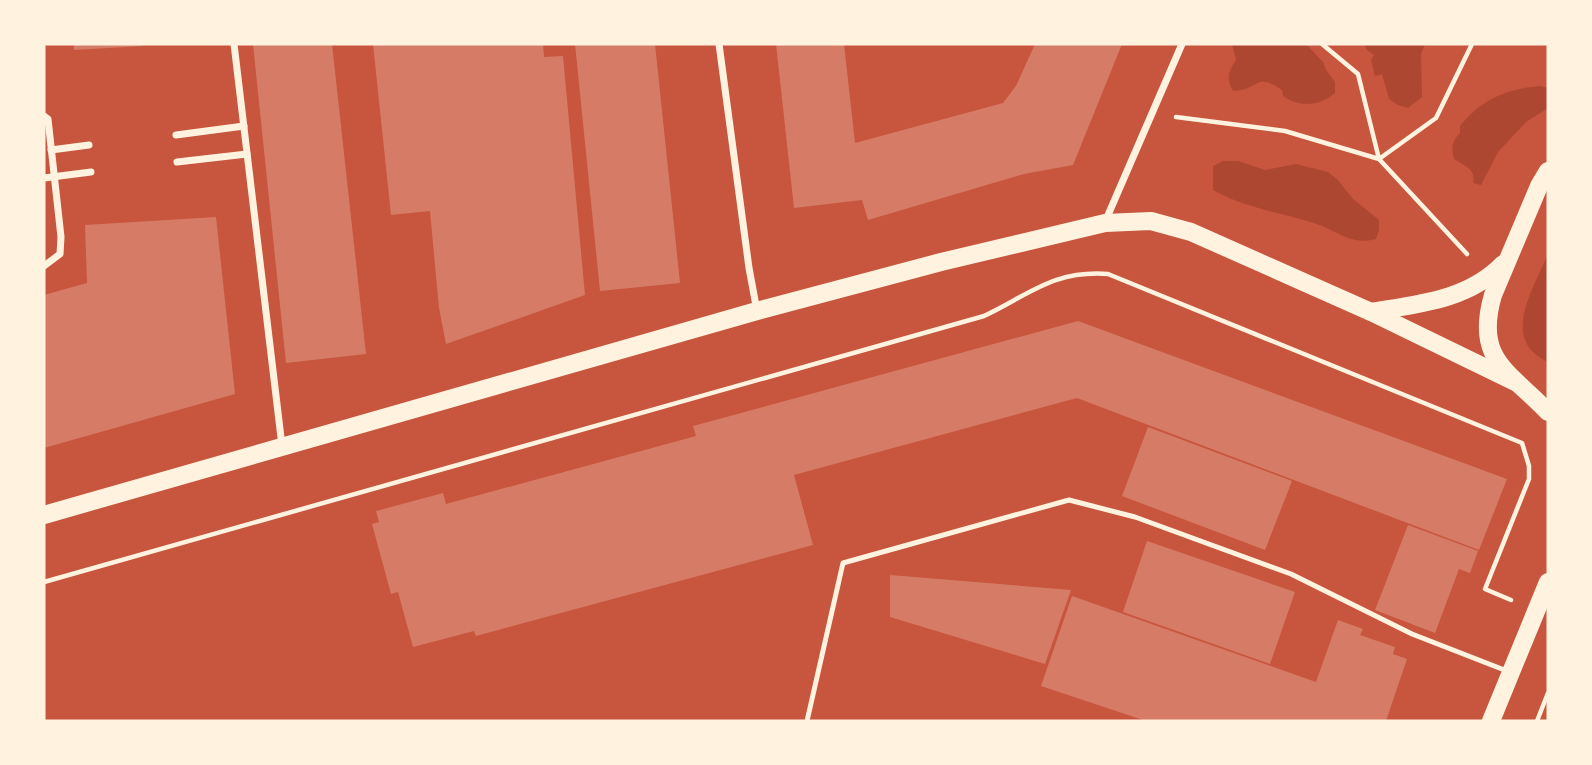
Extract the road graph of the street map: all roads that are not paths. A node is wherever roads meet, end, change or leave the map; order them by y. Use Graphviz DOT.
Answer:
graph roads {
  1 [pos="234,44"];
  2 [pos="719,44"];
  3 [pos="1182,44"];
  4 [pos="44,116"];
  5 [pos="244,127"];
  6 [pos="176,135"];
  7 [pos="89,145"];
  8 [pos="51,150"];
  9 [pos="247,154"];
  10 [pos="177,162"];
  11 [pos="1548,171"];
  12 [pos="91,172"];
  13 [pos="54,177"];
  14 [pos="44,178"];
  15 [pos="1105,223"];
  16 [pos="1508,258"];
  17 [pos="44,266"];
  18 [pos="757,311"];
  19 [pos="1371,312"];
  20 [pos="1522,387"];
  21 [pos="1548,398"];
  22 [pos="1548,412"];
  23 [pos="282,447"];
  24 [pos="44,515"];
  25 [pos="1548,582"];
  26 [pos="1511,673"];
  27 [pos="807,721"];
  28 [pos="1491,721"];
  1 -- 5 [label="street"];
  2 -- 18 [label="street"];
  3 -- 15 [label="street"];
  4 -- 8 [label="street"];
  5 -- 6 [label="street"];
  5 -- 9 [label="street"];
  7 -- 8 [label="street"];
  8 -- 13 [label="street"];
  9 -- 10 [label="street"];
  9 -- 23 [label="street"];
  11 -- 16 [label="main road"];
  12 -- 13 [label="street"];
  13 -- 14 [label="street"];
  13 -- 17 [label="street"];
  15 -- 18 [label="main road"];
  15 -- 19 [label="main road"];
  16 -- 19 [label="main road"];
  16 -- 20 [label="main road"];
  18 -- 23 [label="main road"];
  19 -- 20 [label="main road"];
  20 -- 21 [label="main road"];
  20 -- 22 [label="main road"];
  23 -- 24 [label="main road"];
  25 -- 26 [label="main road"];
  26 -- 27 [label="lane"];
  26 -- 28 [label="main road"];
}
